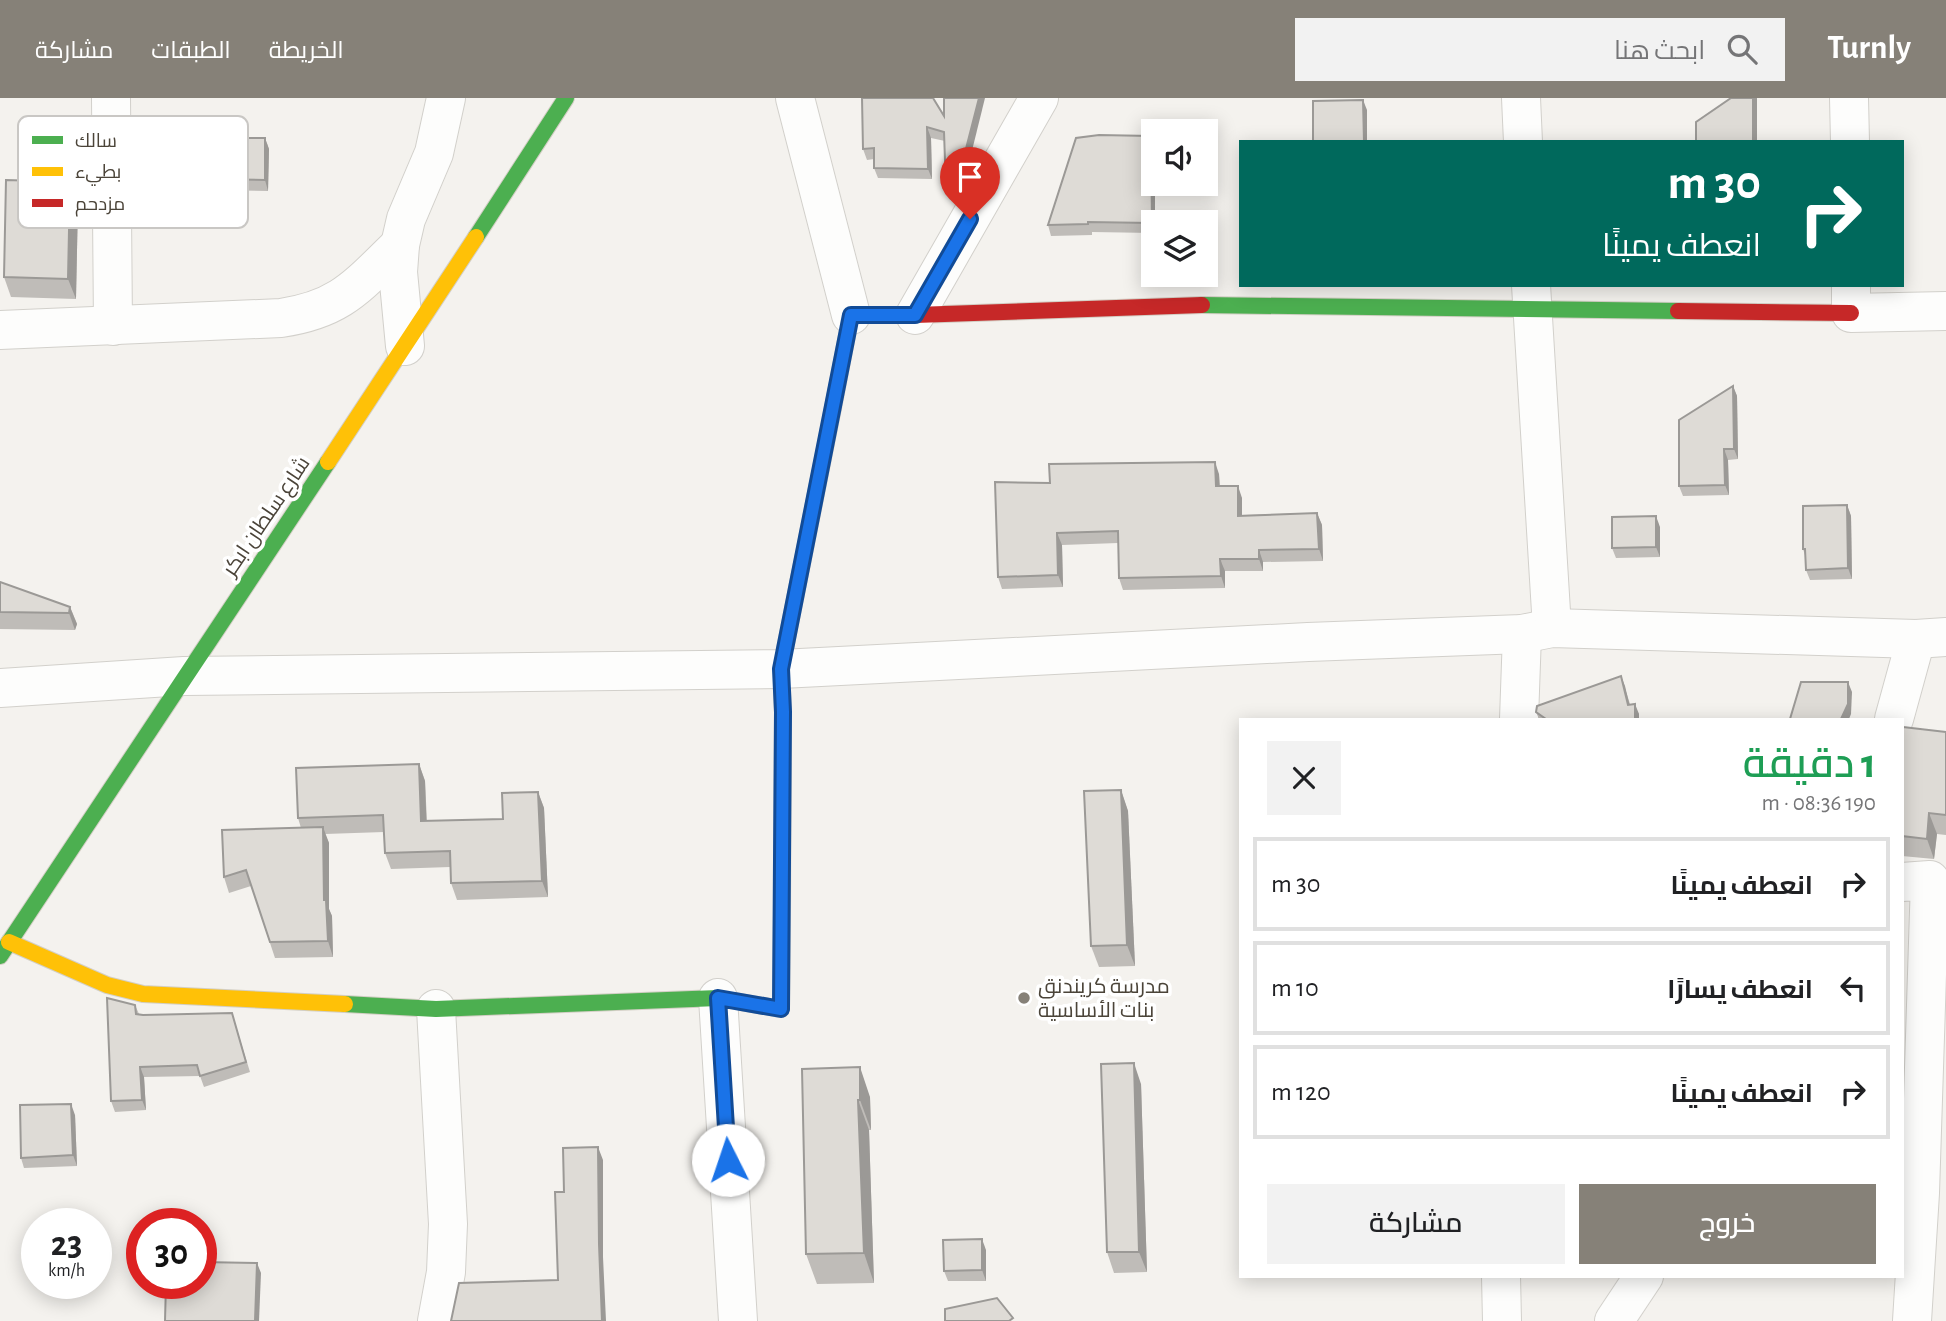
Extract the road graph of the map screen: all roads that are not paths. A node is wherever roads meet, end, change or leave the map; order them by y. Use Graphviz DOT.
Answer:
graph roads {
  1 [pos="111,98"];
  2 [pos="446,98"];
  3 [pos="566,98"];
  4 [pos="795,98"];
  5 [pos="1039,98"];
  6 [pos="1521,98"];
  7 [pos="1849,98"];
  8 [pos="111,116"];
  9 [pos="1523,140"];
  10 [pos="1850,140"];
  11 [pos="112,228"];
  12 [pos="400,245"];
  13 [pos="1532,296"];
  14 [pos="1851,299"];
  15 [pos="1946,311"];
  16 [pos="851,315"];
  17 [pos="915,315"];
  18 [pos="113,326"];
  19 [pos="0,330"];
  20 [pos="405,346"];
  21 [pos="1537,631"];
  22 [pos="1931,638"];
  23 [pos="781,669"];
  24 [pos="184,676"];
  25 [pos="0,688"];
  26 [pos="1519,718"];
  27 [pos="1894,718"];
  28 [pos="1926,881"];
  29 [pos="5,949"];
  30 [pos="718,998"];
  31 [pos="436,1009"];
  32 [pos="1501,1278"];
  33 [pos="1643,1278"];
  34 [pos="437,1321"];
  35 [pos="738,1321"];
  36 [pos="1502,1321"];
  37 [pos="1614,1321"];
  38 [pos="1912,1321"];
  1 -- 8 [label="street"];
  2 -- 12 [label="street"];
  3 -- 20 [label="main road, شارع سلطان ابكر"];
  4 -- 16 [label="street"];
  5 -- 17 [label="street"];
  6 -- 9 [label="street"];
  7 -- 10 [label="street"];
  11 -- 18 [label="street"];
  12 -- 18 [label="street"];
  12 -- 20 [label="street"];
  13 -- 14 [label="main road"];
  13 -- 17 [label="main road"];
  13 -- 21 [label="street"];
  14 -- 15 [label="street"];
  16 -- 17 [label="main road"];
  16 -- 23 [label="main road"];
  18 -- 19 [label="street"];
  20 -- 24 [label="main road, شارع سلطان ابكر"];
  21 -- 22 [label="street"];
  21 -- 23 [label="street"];
  21 -- 26 [label="street"];
  22 -- 27 [label="street"];
  23 -- 24 [label="street"];
  23 -- 30 [label="main road"];
  24 -- 25 [label="street"];
  24 -- 29 [label="main road, شارع سلطان ابكر"];
  28 -- 38 [label="street"];
  29 -- 31 [label="main road"];
  30 -- 31 [label="main road"];
  30 -- 35 [label="street"];
  31 -- 34 [label="street"];
  32 -- 36 [label="street"];
  33 -- 37 [label="street"];
}
